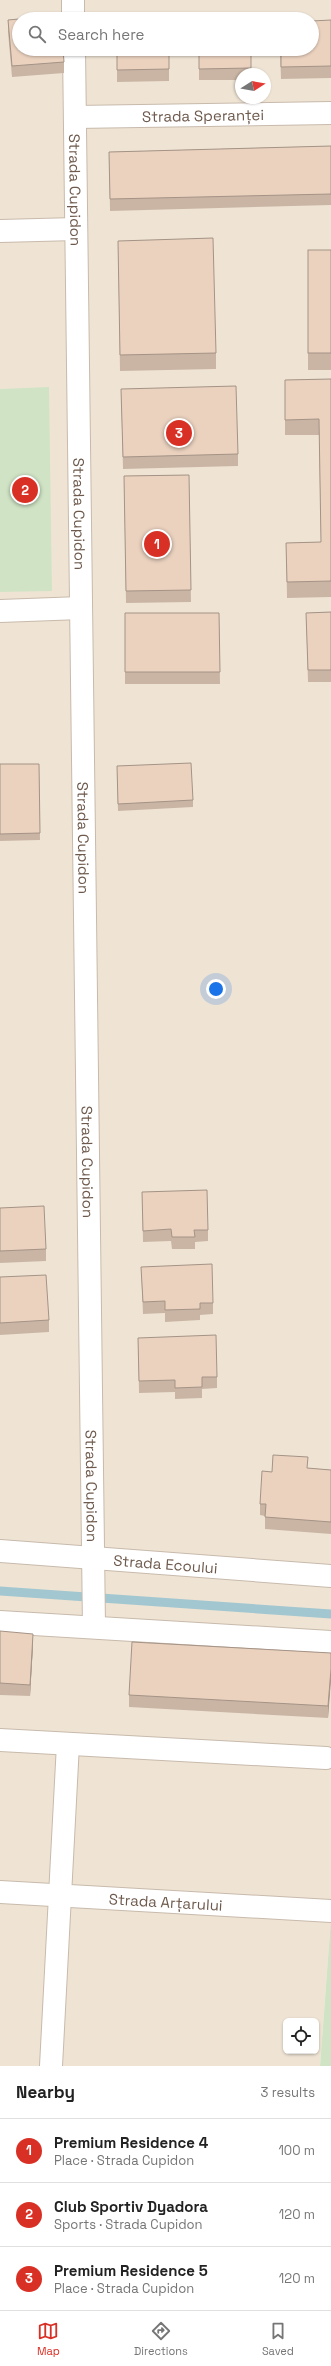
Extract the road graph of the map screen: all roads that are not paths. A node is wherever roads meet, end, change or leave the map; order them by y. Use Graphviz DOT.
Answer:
graph roads {
  1 [pos="73,0"];
  2 [pos="73,12"];
  3 [pos="74,56"];
  4 [pos="331,113"];
  5 [pos="74,117"];
  6 [pos="76,229"];
  7 [pos="0,232"];
  8 [pos="81,608"];
  9 [pos="0,611"];
  10 [pos="0,1551"];
  11 [pos="94,1565"];
  12 [pos="331,1576"];
  13 [pos="94,1618"];
  14 [pos="0,1622"];
  15 [pos="331,1642"];
  16 [pos="0,1740"];
  17 [pos="68,1744"];
  18 [pos="326,1758"];
  19 [pos="0,1892"];
  20 [pos="60,1895"];
  21 [pos="331,1911"];
  22 [pos="51,2066"];
  1 -- 2 [label="street"];
  3 -- 5 [label="street, Strada Cupidon"];
  4 -- 5 [label="street, Strada Speranței"];
  5 -- 6 [label="street, Strada Cupidon"];
  6 -- 7 [label="street"];
  6 -- 8 [label="street, Strada Cupidon"];
  8 -- 9 [label="street"];
  8 -- 11 [label="street, Strada Cupidon"];
  10 -- 11 [label="street, Strada Ecoului"];
  11 -- 12 [label="street, Strada Ecoului"];
  11 -- 13 [label="street, Strada Cupidon"];
  13 -- 14 [label="street"];
  13 -- 15 [label="street"];
  16 -- 17 [label="street"];
  17 -- 18 [label="street"];
  17 -- 20 [label="street"];
  19 -- 20 [label="street, Strada Arțarului"];
  20 -- 21 [label="street, Strada Arțarului"];
  20 -- 22 [label="street"];
}
